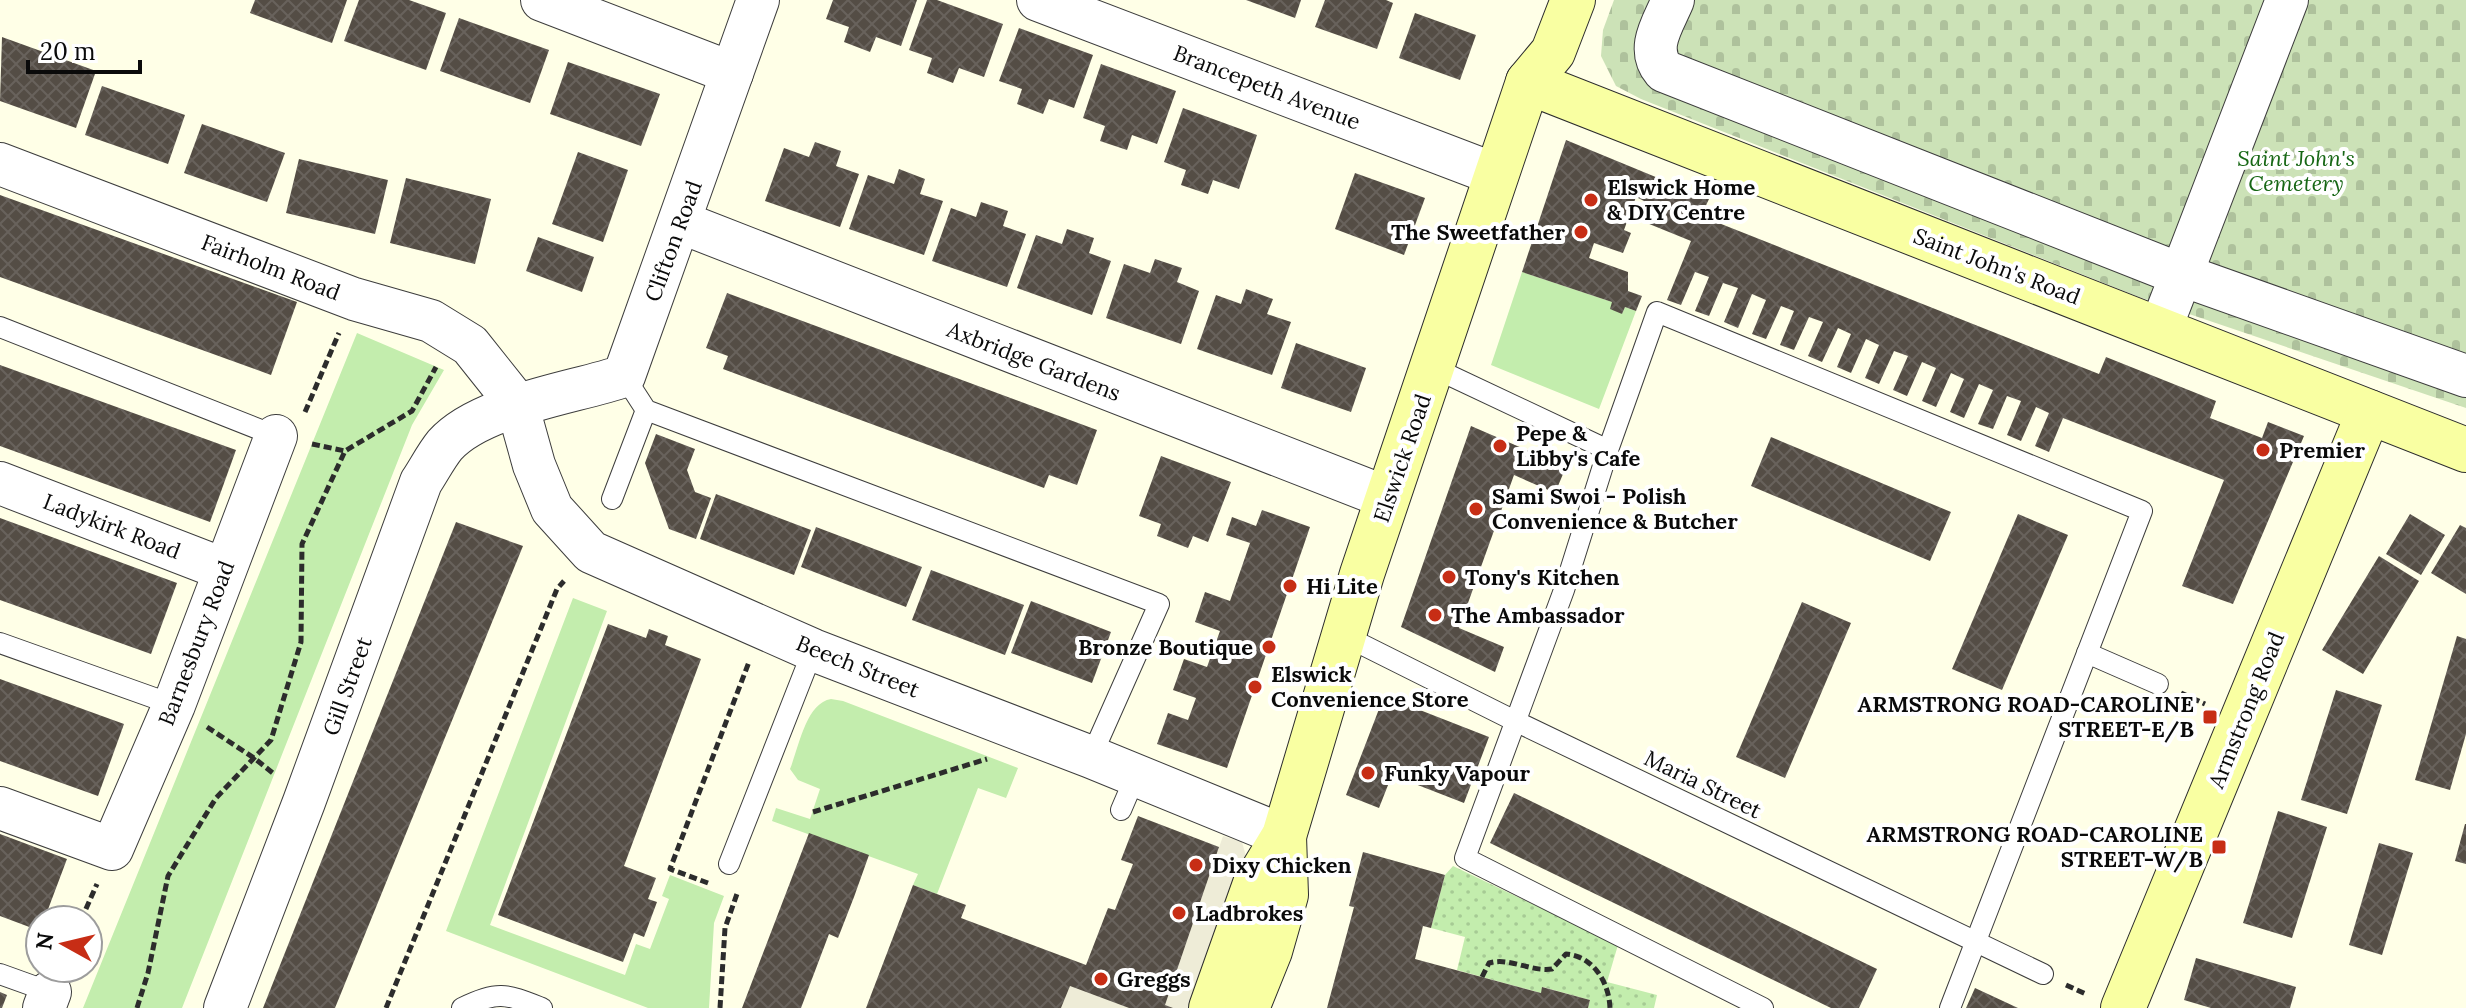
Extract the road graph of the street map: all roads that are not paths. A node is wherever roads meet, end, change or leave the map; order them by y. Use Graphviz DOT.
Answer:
graph roads {
  1 [pos="542,0"];
  2 [pos="758,0"];
  3 [pos="1038,0"];
  4 [pos="1540,0"];
  5 [pos="1573,0"];
  6 [pos="1673,0"];
  7 [pos="2287,0"];
  8 [pos="732,73"];
  9 [pos="1528,82"];
  10 [pos="0,164"];
  11 [pos="1483,170"];
  12 [pos="680,222"];
  13 [pos="2182,275"];
  14 [pos="0,327"];
  15 [pos="2160,330"];
  16 [pos="1434,368"];
  17 [pos="2466,376"];
  18 [pos="635,393"];
  19 [pos="517,404"];
  20 [pos="2369,412"];
  21 [pos="276,436"];
  22 [pos="1608,450"];
  23 [pos="2466,450"];
  24 [pos="0,483"];
  25 [pos="1372,492"];
  26 [pos="612,499"];
  27 [pos="223,569"];
  28 [pos="1343,635"];
  29 [pos="0,643"];
  30 [pos="813,650"];
  31 [pos="2087,653"];
  32 [pos="2158,684"];
  33 [pos="174,705"];
  34 [pos="1515,721"];
  35 [pos="1091,757"];
  36 [pos="0,808"];
  37 [pos="1284,836"];
  38 [pos="736,872"];
  39 [pos="1976,941"];
  40 [pos="0,974"];
  41 [pos="2043,974"];
  42 [pos="47,1000"];
  43 [pos="2105,1001"];
  44 [pos="225,1008"];
  45 [pos="462,1008"];
  46 [pos="542,1008"];
  47 [pos="1211,1008"];
  48 [pos="1247,1008"];
  49 [pos="1763,1008"];
  50 [pos="1950,1008"];
  1 -- 8 [label="street"];
  2 -- 8 [label="street, Clifton Road"];
  3 -- 11 [label="street, Brancepeth Avenue"];
  4 -- 9 [label="street, Elswick Road"];
  5 -- 9 [label="street, Elswick Road"];
  6 -- 13 [label="street"];
  7 -- 13 [label="street"];
  8 -- 12 [label="street, Clifton Road"];
  9 -- 11 [label="street, Elswick Road"];
  9 -- 15 [label="street, Saint John's Road"];
  10 -- 19 [label="street, Fairholm Road"];
  11 -- 16 [label="street, Elswick Road"];
  12 -- 18 [label="street, Clifton Road"];
  12 -- 25 [label="street, Axbridge Gardens"];
  13 -- 15 [label="street"];
  13 -- 17 [label="street"];
  14 -- 21 [label="lane"];
  15 -- 20 [label="street, Saint John's Road"];
  16 -- 22 [label="lane"];
  16 -- 25 [label="street, Elswick Road"];
  18 -- 19 [label="street"];
  18 -- 26 [label="lane"];
  18 -- 35 [label="lane"];
  19 -- 30 [label="street, Beech Street"];
  19 -- 44 [label="street, Gill Street"];
  20 -- 23 [label="street, Saint John's Road"];
  20 -- 43 [label="street, Armstrong Road"];
  21 -- 27 [label="street, Barnesbury Road"];
  22 -- 31 [label="lane"];
  22 -- 34 [label="lane"];
  24 -- 27 [label="street, Ladykirk Road"];
  25 -- 28 [label="street, Elswick Road"];
  27 -- 33 [label="street, Barnesbury Road"];
  28 -- 34 [label="lane, Maria Street"];
  28 -- 37 [label="street, Elswick Road"];
  29 -- 33 [label="lane"];
  30 -- 35 [label="street, Beech Street"];
  30 -- 38 [label="lane"];
  31 -- 32 [label="lane"];
  31 -- 39 [label="lane"];
  33 -- 36 [label="street, Barnesbury Road"];
  34 -- 39 [label="lane, Maria Street"];
  34 -- 49 [label="lane"];
  35 -- 37 [label="street, Beech Street"];
  37 -- 47 [label="street"];
  37 -- 48 [label="street"];
  39 -- 41 [label="lane, Maria Street"];
  39 -- 50 [label="lane"];
  40 -- 42 [label="lane"];
  45 -- 46 [label="lane"];
}
